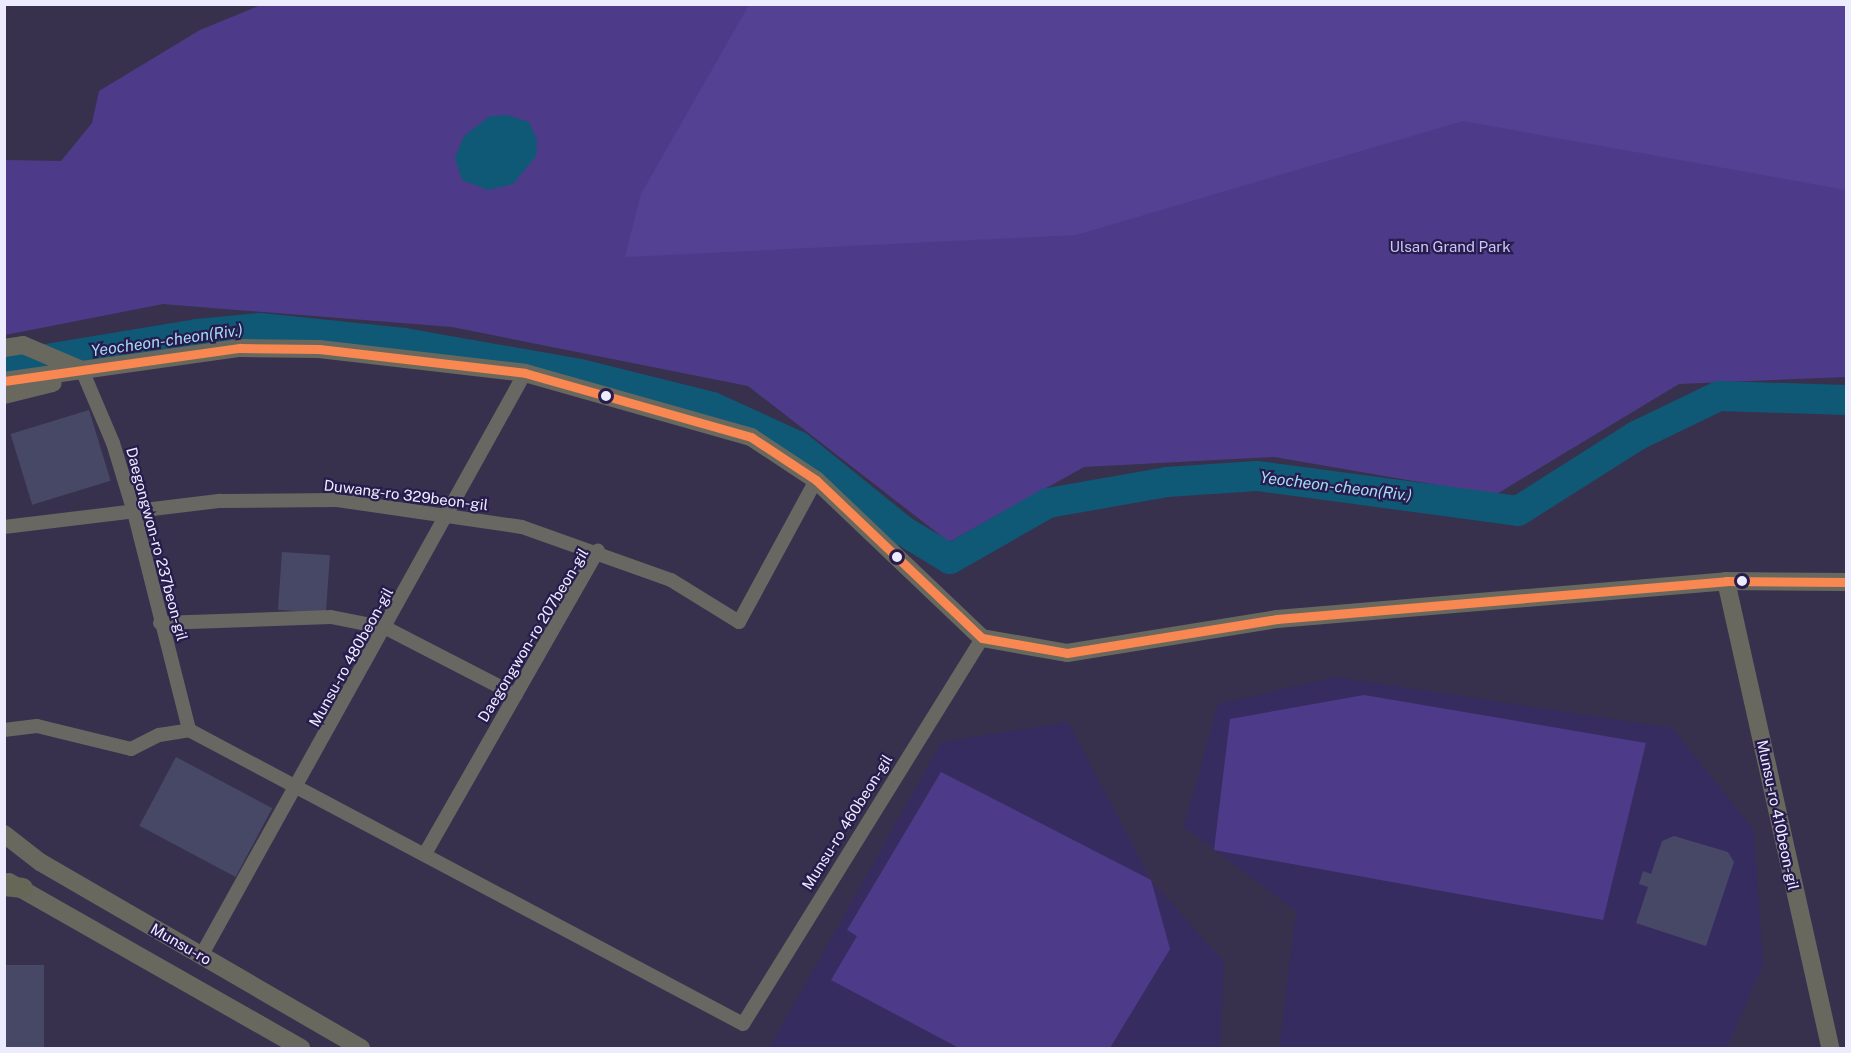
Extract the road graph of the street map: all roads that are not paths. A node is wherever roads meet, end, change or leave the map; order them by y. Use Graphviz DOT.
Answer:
graph roads {
  1 [pos="4,348"];
  2 [pos="38,350"];
  3 [pos="4,356"];
  4 [pos="82,370"];
  5 [pos="525,373"];
  6 [pos="4,381"];
  7 [pos="4,395"];
  8 [pos="816,480"];
  9 [pos="134,512"];
  10 [pos="449,515"];
  11 [pos="4,527"];
  12 [pos="598,551"];
  13 [pos="1726,581"];
  14 [pos="1846,582"];
  15 [pos="160,622"];
  16 [pos="386,628"];
  17 [pos="982,638"];
  18 [pos="516,695"];
  19 [pos="4,730"];
  20 [pos="189,730"];
  21 [pos="298,786"];
  22 [pos="4,834"];
  23 [pos="426,852"];
  24 [pos="4,880"];
  25 [pos="14,887"];
  26 [pos="201,956"];
  27 [pos="301,1048"];
  28 [pos="361,1048"];
  29 [pos="1830,1048"];
  1 -- 2 [label="street"];
  2 -- 3 [label="street"];
  2 -- 4 [label="street"];
  4 -- 5 [label="street"];
  4 -- 6 [label="street"];
  4 -- 7 [label="street"];
  4 -- 9 [label="street, Daegongwon-ro 237beon-gil"];
  5 -- 8 [label="street"];
  5 -- 10 [label="street, Munsu-ro 480beon-gil"];
  8 -- 12 [label="street, Daegongwon-ro 207beon-gil"];
  8 -- 17 [label="street"];
  9 -- 10 [label="street, Duwang-ro 329beon-gil"];
  9 -- 11 [label="street, Duwang-ro 329beon-gil"];
  9 -- 15 [label="street, Daegongwon-ro 237beon-gil"];
  10 -- 12 [label="street, Duwang-ro 329beon-gil"];
  10 -- 16 [label="street, Munsu-ro 480beon-gil"];
  12 -- 18 [label="street, Daegongwon-ro 207beon-gil"];
  13 -- 14 [label="street"];
  13 -- 17 [label="street"];
  13 -- 29 [label="street, Munsu-ro 410beon-gil"];
  15 -- 16 [label="street"];
  15 -- 20 [label="street, Daegongwon-ro 237beon-gil"];
  16 -- 18 [label="street"];
  16 -- 21 [label="street, Munsu-ro 480beon-gil"];
  17 -- 23 [label="street, Munsu-ro 460beon-gil"];
  18 -- 23 [label="street, Daegongwon-ro 207beon-gil"];
  19 -- 20 [label="street"];
  20 -- 21 [label="street"];
  21 -- 23 [label="street"];
  21 -- 26 [label="street, Munsu-ro 480beon-gil"];
  22 -- 26 [label="street, Munsu-ro"];
  24 -- 25 [label="street, Munsu-ro"];
  25 -- 27 [label="street, Munsu-ro"];
  26 -- 28 [label="street, Munsu-ro"];
}
